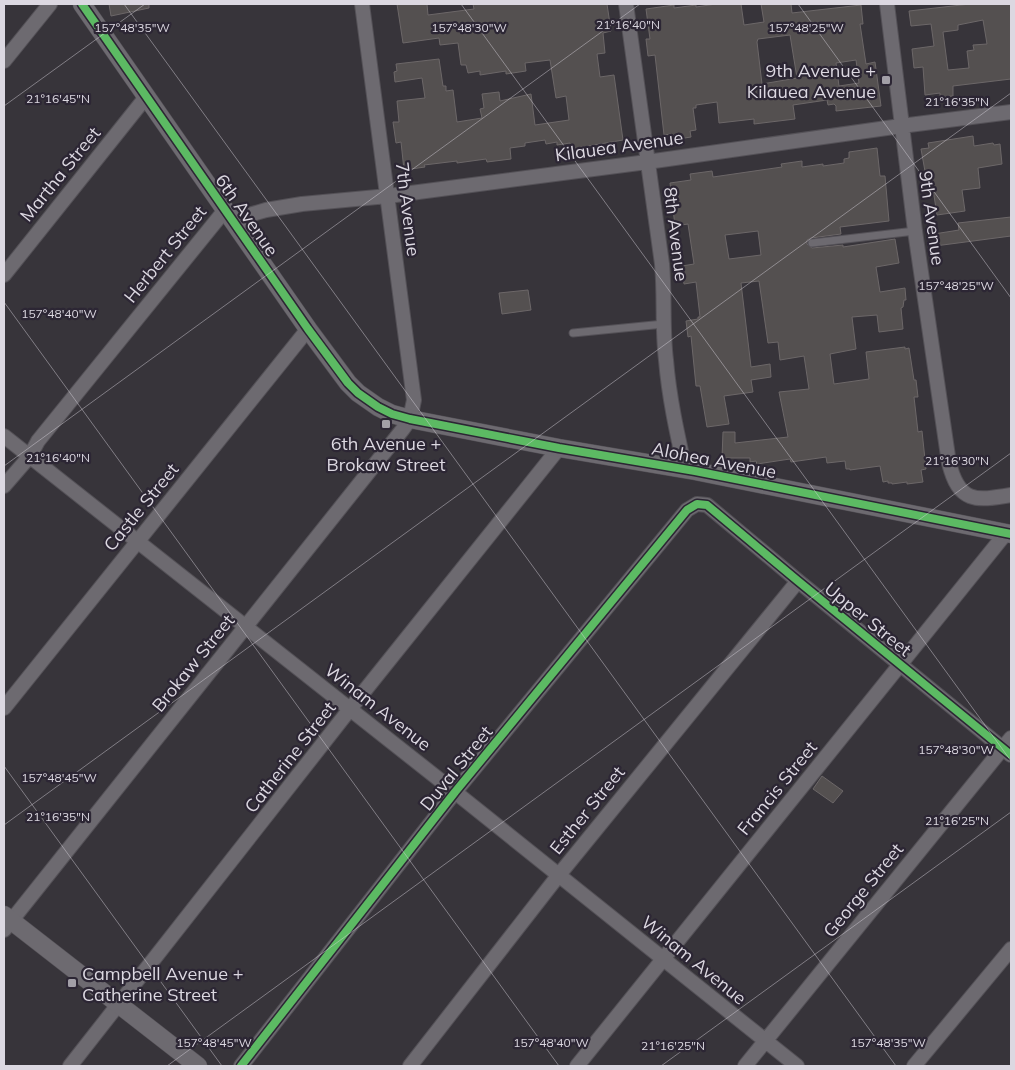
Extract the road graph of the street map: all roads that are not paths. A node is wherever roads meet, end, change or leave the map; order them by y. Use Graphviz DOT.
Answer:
graph roads {
  1 [pos="50,4"];
  2 [pos="82,4"];
  3 [pos="362,4"];
  4 [pos="626,4"];
  5 [pos="887,4"];
  6 [pos="4,62"];
  7 [pos="146,97"];
  8 [pos="1011,112"];
  9 [pos="901,126"];
  10 [pos="647,162"];
  11 [pos="388,196"];
  12 [pos="229,215"];
  13 [pos="915,231"];
  14 [pos="812,243"];
  15 [pos="4,275"];
  16 [pos="664,324"];
  17 [pos="308,329"];
  18 [pos="573,333"];
  19 [pos="410,419"];
  20 [pos="4,436"];
  21 [pos="559,448"];
  22 [pos="30,456"];
  23 [pos="685,469"];
  24 [pos="4,486"];
  25 [pos="1011,495"];
  26 [pos="707,505"];
  27 [pos="1009,533"];
  28 [pos="138,541"];
  29 [pos="798,581"];
  30 [pos="247,627"];
  31 [pos="901,665"];
  32 [pos="4,708"];
  33 [pos="350,709"];
  34 [pos="1008,747"];
  35 [pos="455,792"];
  36 [pos="558,876"];
  37 [pos="6,922"];
  38 [pos="1011,949"];
  39 [pos="662,959"];
  40 [pos="120,1004"];
  41 [pos="765,1041"];
  42 [pos="70,1066"];
  43 [pos="198,1066"];
  44 [pos="241,1066"];
  45 [pos="410,1066"];
  46 [pos="577,1066"];
  47 [pos="745,1066"];
  48 [pos="797,1066"];
  49 [pos="914,1066"];
  1 -- 6 [label="street"];
  2 -- 7 [label="street, 6th Avenue"];
  3 -- 11 [label="street, 7th Avenue"];
  4 -- 10 [label="street, 8th Avenue"];
  5 -- 9 [label="street, 9th Avenue"];
  7 -- 12 [label="street, 6th Avenue"];
  7 -- 15 [label="street, Martha Street"];
  8 -- 9 [label="street, Kilauea Avenue"];
  9 -- 10 [label="street, Kilauea Avenue"];
  9 -- 13 [label="street, 9th Avenue"];
  10 -- 11 [label="street, Kilauea Avenue"];
  10 -- 16 [label="street, 8th Avenue"];
  11 -- 12 [label="street, Kilauea Avenue"];
  11 -- 19 [label="street, 7th Avenue"];
  12 -- 17 [label="street, 6th Avenue"];
  12 -- 22 [label="street, Herbert Street"];
  13 -- 14 [label="lane"];
  13 -- 25 [label="street, 9th Avenue"];
  16 -- 18 [label="lane"];
  16 -- 23 [label="street, 8th Avenue"];
  17 -- 19 [label="street, 6th Avenue"];
  17 -- 28 [label="street, Castle Street"];
  19 -- 21 [label="street, Alohea Avenue"];
  19 -- 30 [label="street, Brokaw Street"];
  20 -- 22 [label="street, Winam Avenue"];
  21 -- 23 [label="street, Alohea Avenue"];
  21 -- 33 [label="street, Catherine Street"];
  22 -- 24 [label="street, Herbert Street"];
  22 -- 28 [label="street, Winam Avenue"];
  23 -- 27 [label="street, Alohea Avenue"];
  26 -- 29 [label="street, Upper Street"];
  26 -- 35 [label="street, Duval Street"];
  27 -- 31 [label="street, Francis Street"];
  28 -- 30 [label="street, Winam Avenue"];
  28 -- 32 [label="street, Castle Street"];
  29 -- 31 [label="street, Upper Street"];
  29 -- 36 [label="street, Esther Street"];
  30 -- 33 [label="street, Winam Avenue"];
  30 -- 37 [label="street, Brokaw Street"];
  31 -- 34 [label="street, Upper Street"];
  31 -- 39 [label="street, Francis Street"];
  33 -- 35 [label="street, Winam Avenue"];
  33 -- 40 [label="street, Catherine Street"];
  34 -- 41 [label="street, George Street"];
  35 -- 36 [label="street, Winam Avenue"];
  35 -- 44 [label="street, Duval Street"];
  36 -- 39 [label="street, Winam Avenue"];
  36 -- 45 [label="street, Esther Street"];
  37 -- 40 [label="street"];
  38 -- 49 [label="street"];
  39 -- 41 [label="street, Winam Avenue"];
  39 -- 46 [label="street, Francis Street"];
  40 -- 42 [label="street, Catherine Street"];
  40 -- 43 [label="street"];
  41 -- 47 [label="street, George Street"];
  41 -- 48 [label="street, Winam Avenue"];
}
